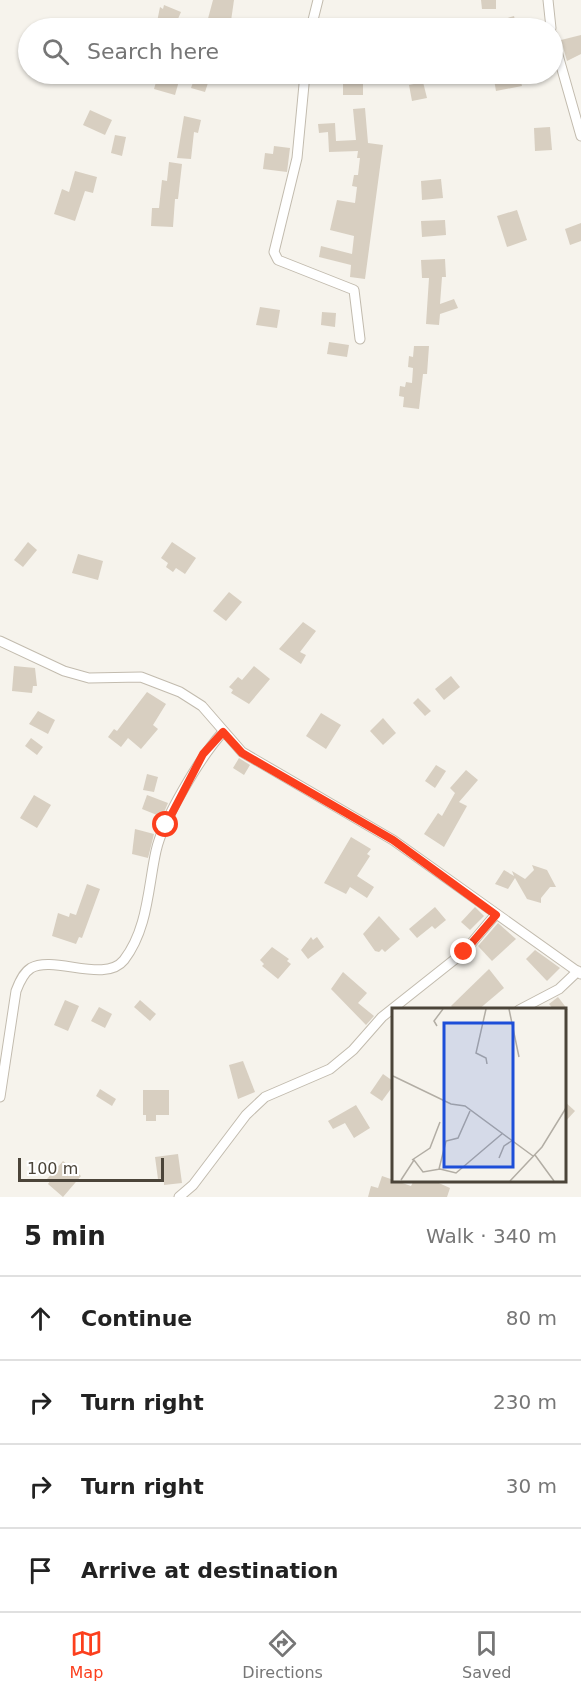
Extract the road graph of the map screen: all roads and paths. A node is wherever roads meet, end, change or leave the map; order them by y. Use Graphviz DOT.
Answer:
graph roads {
  1 [pos="318,0"];
  2 [pos="548,0"];
  3 [pos="314,18"];
  4 [pos="550,18"];
  5 [pos="563,73"];
  6 [pos="304,84"];
  7 [pos="581,136"];
  8 [pos="360,339"];
  9 [pos="0,641"];
  10 [pos="223,732"];
  11 [pos="496,915"];
  12 [pos="579,972"];
  13 [pos="393,1008"];
  14 [pos="523,1008"];
  15 [pos="392,1009"];
  16 [pos="0,1097"];
  17 [pos="179,1197"];
  1 -- 3 [label="street"];
  2 -- 4 [label="street"];
  5 -- 7 [label="street"];
  6 -- 8 [label="street"];
  9 -- 10 [label="street"];
  10 -- 11 [label="street"];
  10 -- 16 [label="street"];
  11 -- 12 [label="street"];
  11 -- 13 [label="street"];
  12 -- 14 [label="street"];
  15 -- 17 [label="street"];
}
